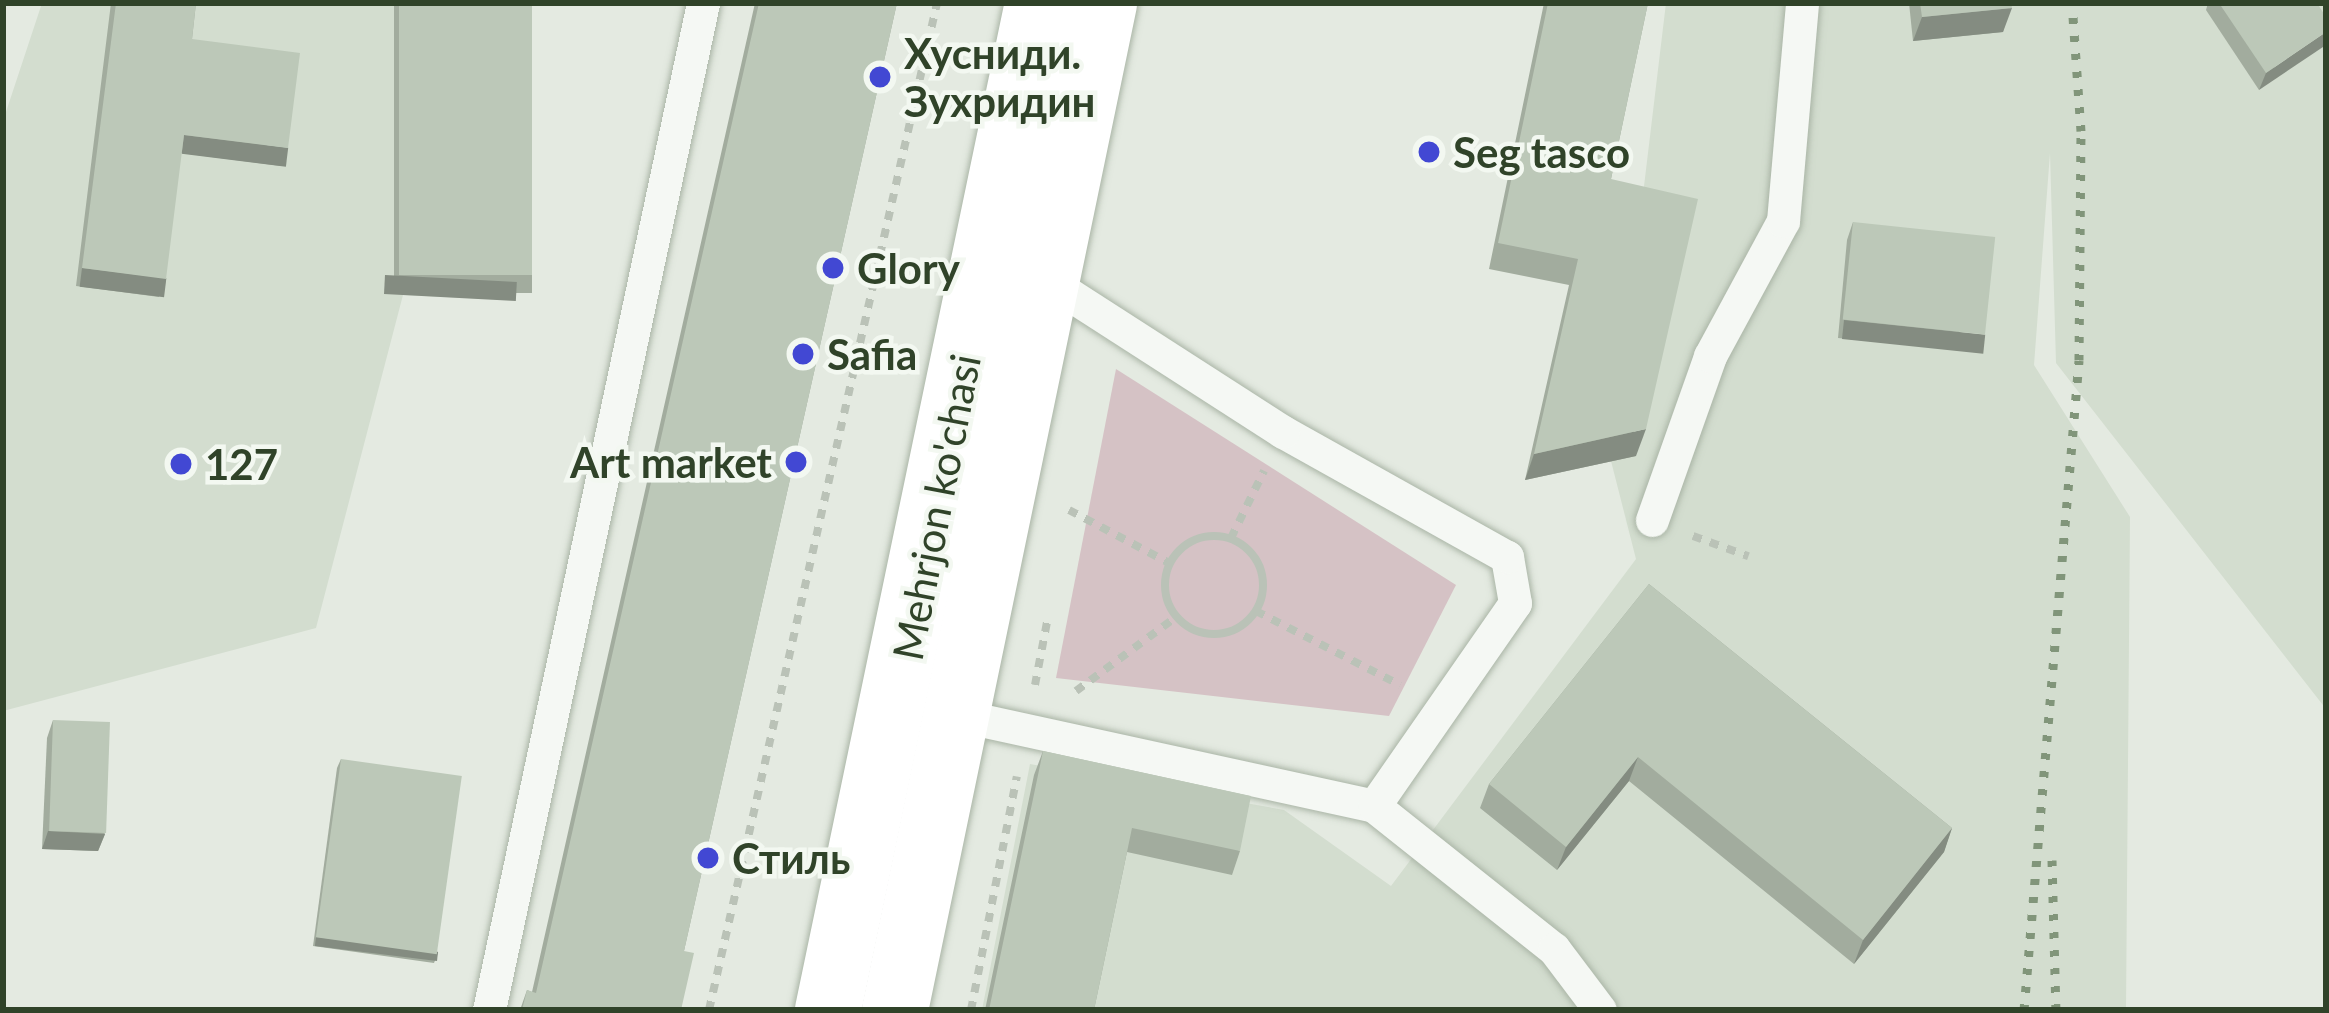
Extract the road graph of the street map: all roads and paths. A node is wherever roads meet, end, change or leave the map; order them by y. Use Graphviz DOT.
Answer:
graph roads {
  1 [pos="703,3"];
  2 [pos="937,3"];
  3 [pos="1038,3"];
  4 [pos="1104,3"];
  5 [pos="1802,3"];
  6 [pos="1050,282"];
  7 [pos="1282,432"];
  8 [pos="1069,510"];
  9 [pos="1652,520"];
  10 [pos="1231,538"];
  11 [pos="1169,563"];
  12 [pos="1256,611"];
  13 [pos="1176,617"];
  14 [pos="1444,707"];
  15 [pos="928,708"];
  16 [pos="1027,728"];
  17 [pos="1374,806"];
  18 [pos="490,1010"];
  19 [pos="709,1010"];
  20 [pos="828,1010"];
  21 [pos="895,1010"];
  22 [pos="1600,1010"];
  1 -- 18 [label="lane"];
  2 -- 19 [label="path"];
  3 -- 15 [label="main road, Mehrjon ko'chasi"];
  4 -- 6 [label="main road, Mehrjon ko'chasi"];
  5 -- 9 [label="lane"];
  6 -- 7 [label="lane"];
  6 -- 15 [label="main road, Mehrjon ko'chasi"];
  7 -- 10 [label="path"];
  7 -- 14 [label="lane"];
  8 -- 11 [label="path"];
  10 -- 11 [label="path"];
  10 -- 12 [label="path"];
  11 -- 13 [label="path"];
  12 -- 13 [label="path"];
  12 -- 14 [label="path"];
  13 -- 16 [label="path"];
  14 -- 17 [label="lane"];
  15 -- 16 [label="lane"];
  15 -- 20 [label="main road, Mehrjon ko'chasi"];
  15 -- 21 [label="main road, Mehrjon ko'chasi"];
  16 -- 17 [label="lane"];
  17 -- 22 [label="lane"];
}
